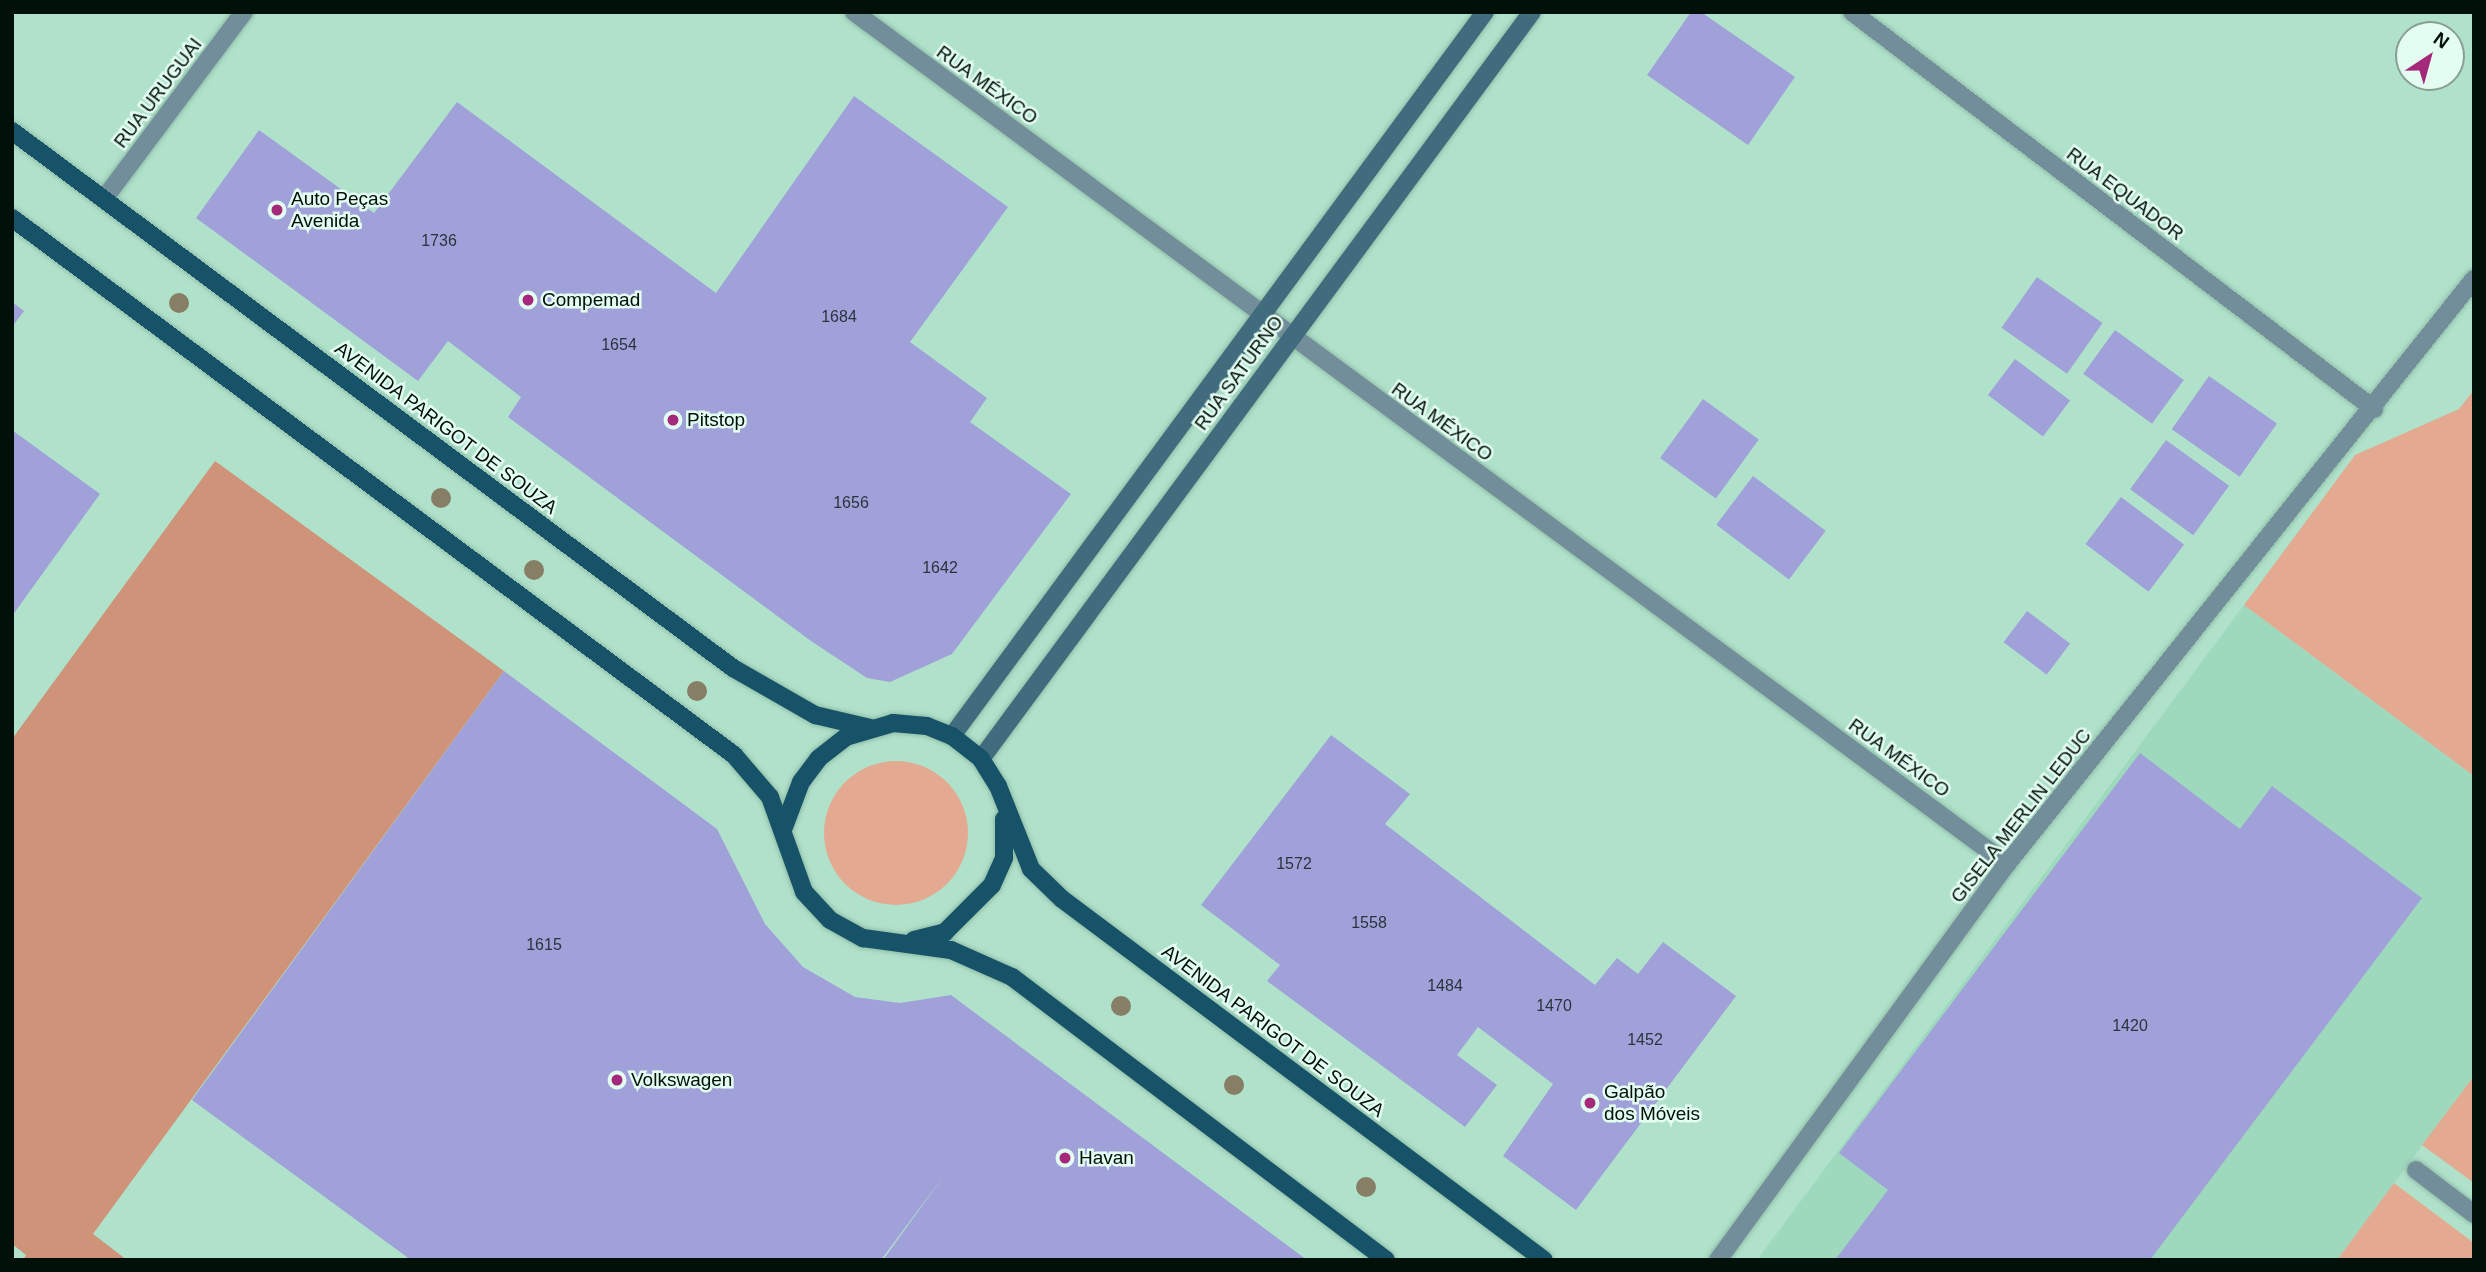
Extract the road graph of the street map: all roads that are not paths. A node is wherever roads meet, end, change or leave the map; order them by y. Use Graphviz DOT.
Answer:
graph roads {
  1 [pos="244,12"];
  2 [pos="853,12"];
  3 [pos="1485,12"];
  4 [pos="1532,12"];
  5 [pos="1852,12"];
  6 [pos="12,131"];
  7 [pos="104,199"];
  8 [pos="12,218"];
  9 [pos="2474,279"];
  10 [pos="1262,314"];
  11 [pos="1292,337"];
  12 [pos="2374,409"];
  13 [pos="870,728"];
  14 [pos="952,736"];
  15 [pos="981,759"];
  16 [pos="1004,812"];
  17 [pos="784,827"];
  18 [pos="2007,864"];
  19 [pos="907,942"];
  20 [pos="2416,1171"];
  21 [pos="2474,1214"];
  22 [pos="1386,1260"];
  23 [pos="1544,1260"];
  24 [pos="1718,1260"];
  1 -- 7 [label="street, RUA URUGUAI"];
  2 -- 10 [label="street, RUA MÉXICO"];
  3 -- 10 [label="street, RUA SATURNO"];
  4 -- 11 [label="street, RUA SATURNO"];
  5 -- 12 [label="street, RUA EQUADOR"];
  6 -- 7 [label="main road, AVENIDA PARIGOT DE SOUZA"];
  7 -- 13 [label="main road, AVENIDA PARIGOT DE SOUZA"];
  8 -- 17 [label="main road, AVENIDA PARIGOT DE SOUZA"];
  9 -- 12 [label="street, GISELA MERLIN LEDUC"];
  10 -- 11 [label="street, RUA MÉXICO"];
  10 -- 14 [label="street, RUA SATURNO"];
  11 -- 15 [label="street, RUA SATURNO"];
  11 -- 18 [label="street, RUA MÉXICO"];
  12 -- 18 [label="street, GISELA MERLIN LEDUC"];
  13 -- 14 [label="main road, AVENIDA PARIGOT DE SOUZA"];
  13 -- 17 [label="main road, AVENIDA PARIGOT DE SOUZA"];
  14 -- 15 [label="main road, AVENIDA PARIGOT DE SOUZA"];
  15 -- 16 [label="main road, AVENIDA PARIGOT DE SOUZA"];
  16 -- 19 [label="main road, AVENIDA PARIGOT DE SOUZA"];
  16 -- 23 [label="main road, AVENIDA PARIGOT DE SOUZA"];
  17 -- 19 [label="main road, AVENIDA PARIGOT DE SOUZA"];
  18 -- 24 [label="street, GISELA MERLIN LEDUC"];
  19 -- 22 [label="main road, AVENIDA PARIGOT DE SOUZA"];
  20 -- 21 [label="street"];
}
